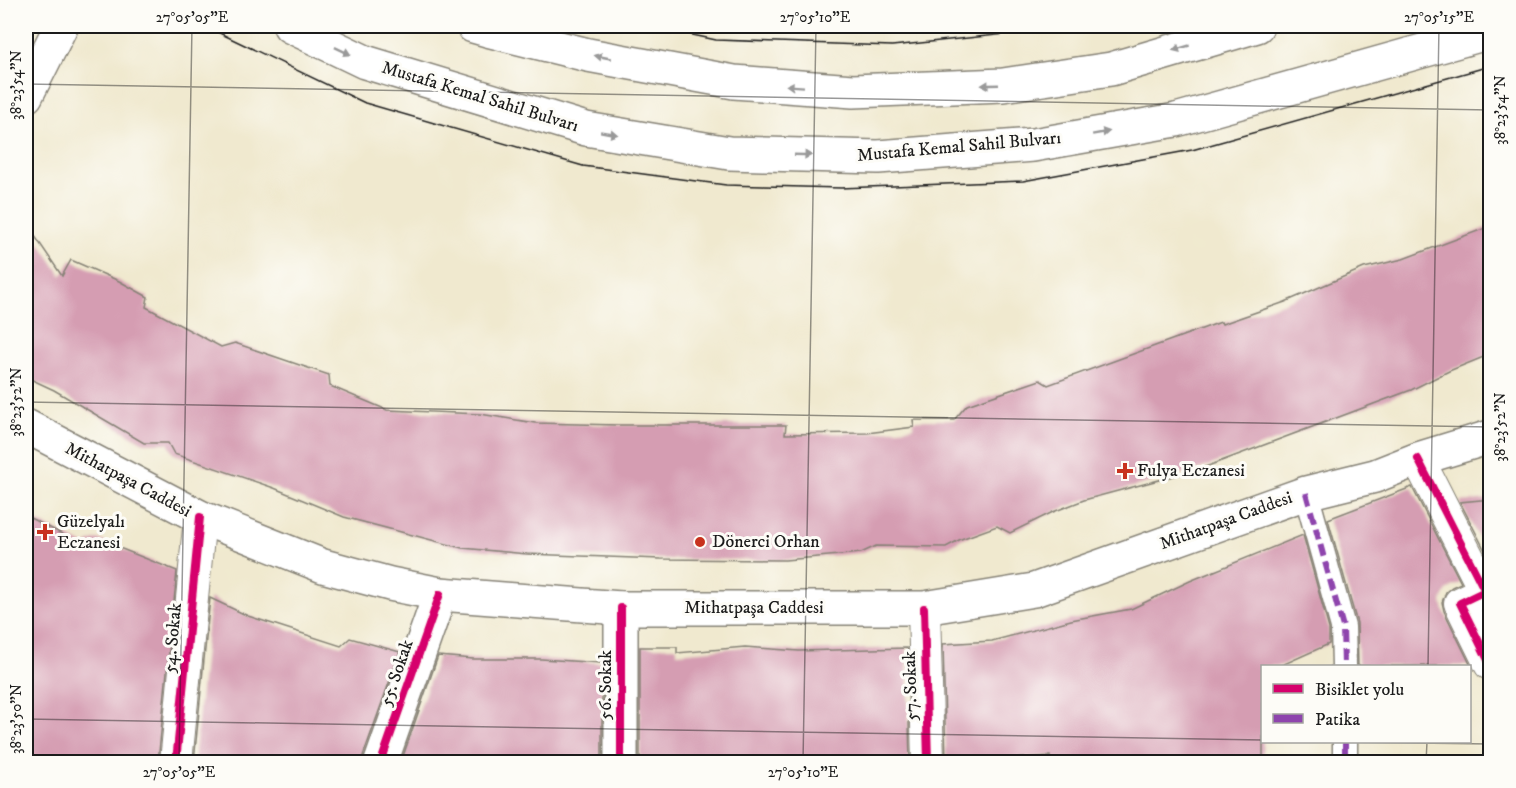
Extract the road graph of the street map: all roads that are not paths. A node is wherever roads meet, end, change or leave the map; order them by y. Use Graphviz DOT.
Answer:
graph roads {
  1 [pos="61,26"];
  2 [pos="290,26"];
  3 [pos="473,26"];
  4 [pos="1257,26"];
  5 [pos="1491,32"];
  6 [pos="26,96"];
  7 [pos="26,426"];
  8 [pos="1491,437"];
  9 [pos="1418,459"];
  10 [pos="1306,493"];
  11 [pos="200,517"];
  12 [pos="440,594"];
  13 [pos="621,608"];
  14 [pos="924,608"];
  15 [pos="1491,664"];
  16 [pos="1344,665"];
  17 [pos="1345,743"];
  18 [pos="176,762"];
  19 [pos="381,762"];
  20 [pos="621,762"];
  21 [pos="928,762"];
  22 [pos="1345,762"];
  1 -- 6 [label="main road"];
  2 -- 5 [label="main road, Mustafa Kemal Sahil Bulvarı, one-way"];
  4 -- 3 [label="main road, one-way"];
  7 -- 11 [label="main road, Mithatpaşa Caddesi"];
  8 -- 9 [label="main road, Mithatpaşa Caddesi"];
  9 -- 10 [label="main road, Mithatpaşa Caddesi"];
  9 -- 15 [label="street"];
  10 -- 14 [label="main road, Mithatpaşa Caddesi"];
  10 -- 16 [label="street"];
  11 -- 12 [label="main road, Mithatpaşa Caddesi"];
  11 -- 18 [label="street, 54. Sokak"];
  12 -- 13 [label="main road, Mithatpaşa Caddesi"];
  12 -- 19 [label="main road, 55. Sokak"];
  13 -- 14 [label="main road, Mithatpaşa Caddesi"];
  13 -- 20 [label="main road, 56. Sokak"];
  14 -- 21 [label="street, 57. Sokak"];
  17 -- 22 [label="street"];
}
